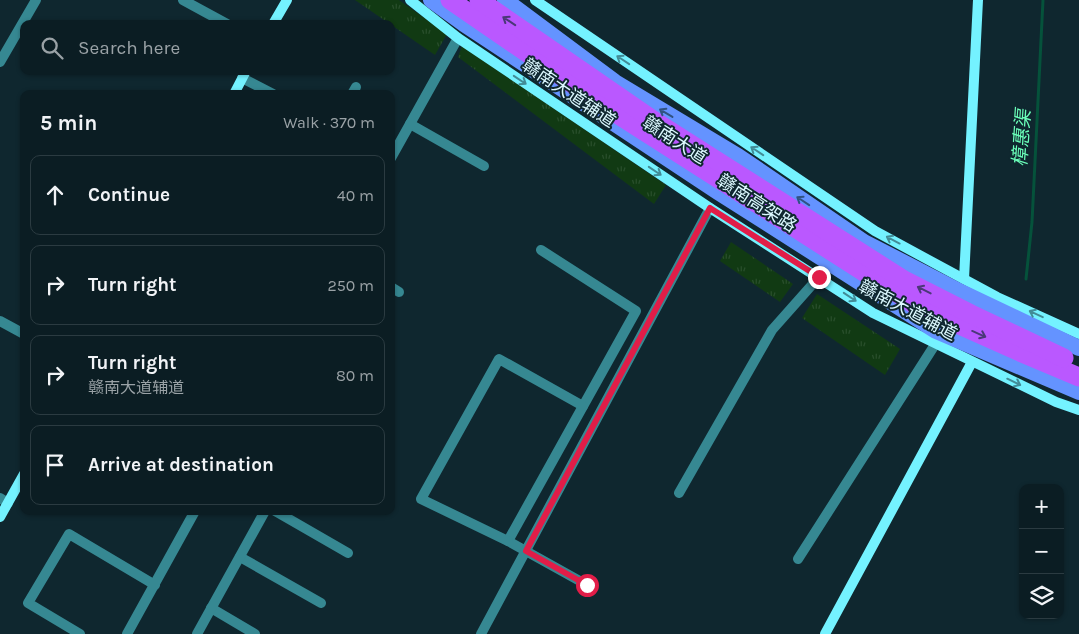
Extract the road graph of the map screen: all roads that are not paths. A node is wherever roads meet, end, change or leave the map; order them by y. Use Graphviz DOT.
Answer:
graph roads {
  1 [pos="36,0"];
  2 [pos="183,0"];
  3 [pos="287,0"];
  4 [pos="410,0"];
  5 [pos="417,0"];
  6 [pos="431,0"];
  7 [pos="450,0"];
  8 [pos="479,0"];
  9 [pos="504,0"];
  10 [pos="535,0"];
  11 [pos="978,0"];
  12 [pos="24,20"];
  13 [pos="220,20"];
  14 [pos="275,20"];
  15 [pos="20,28"];
  16 [pos="461,31"];
  17 [pos="0,62"];
  18 [pos="244,75"];
  19 [pos="236,90"];
  20 [pos="267,90"];
  21 [pos="410,124"];
  22 [pos="395,151"];
  23 [pos="484,166"];
  24 [pos="710,208"];
  25 [pos="541,250"];
  26 [pos="819,277"];
  27 [pos="964,278"];
  28 [pos="998,303"];
  29 [pos="0,321"];
  30 [pos="20,332"];
  31 [pos="1076,339"];
  32 [pos="936,343"];
  33 [pos="976,356"];
  34 [pos="1079,364"];
  35 [pos="1079,377"];
  36 [pos="1079,392"];
  37 [pos="583,406"];
  38 [pos="1079,410"];
  39 [pos="20,479"];
  40 [pos="679,493"];
  41 [pos="4,501"];
  42 [pos="193,515"];
  43 [pos="263,515"];
  44 [pos="282,515"];
  45 [pos="0,517"];
  46 [pos="508,541"];
  47 [pos="526,551"];
  48 [pos="348,553"];
  49 [pos="240,557"];
  50 [pos="798,559"];
  51 [pos="155,585"];
  52 [pos="587,585"];
  53 [pos="321,603"];
  54 [pos="211,608"];
  55 [pos="80,634"];
  56 [pos="128,634"];
  57 [pos="197,634"];
  58 [pos="255,634"];
  59 [pos="480,634"];
  60 [pos="825,634"];
  1 -- 12 [label="street"];
  2 -- 13 [label="street"];
  3 -- 14 [label="street"];
  4 -- 16 [label="street, 赣南大道辅道"];
  5 -- 16 [label="main road"];
  6 -- 16 [label="main road, 赣南大道"];
  7 -- 35 [label="highway, 赣南高架路, one-way"];
  34 -- 8 [label="highway, 赣南高架路, one-way"];
  28 -- 9 [label="main road, 赣南大道, one-way"];
  27 -- 10 [label="street, one-way"];
  11 -- 27 [label="street"];
  15 -- 17 [label="street"];
  16 -- 21 [label="street"];
  16 -- 24 [label="street, 赣南大道辅道, one-way"];
  16 -- 33 [label="main road, 赣南大道"];
  18 -- 19 [label="street"];
  18 -- 20 [label="street"];
  21 -- 22 [label="street"];
  21 -- 23 [label="street"];
  24 -- 26 [label="street, 赣南大道辅道"];
  24 -- 47 [label="street"];
  25 -- 37 [label="street"];
  26 -- 32 [label="street, 赣南大道辅道, one-way"];
  26 -- 40 [label="street"];
  27 -- 28 [label="street"];
  31 -- 28 [label="main road, 赣南大道, one-way"];
  29 -- 30 [label="street"];
  32 -- 33 [label="street, 赣南大道辅道"];
  32 -- 50 [label="street"];
  33 -- 36 [label="main road, 赣南大道"];
  33 -- 38 [label="street, 赣南大道辅道, one-way"];
  33 -- 60 [label="street"];
  37 -- 46 [label="street"];
  37 -- 46 [label="street"];
  39 -- 41 [label="street"];
  41 -- 45 [label="street"];
  42 -- 51 [label="street"];
  43 -- 49 [label="street"];
  44 -- 48 [label="street"];
  46 -- 47 [label="street"];
  47 -- 52 [label="street"];
  47 -- 59 [label="street"];
  49 -- 53 [label="street"];
  49 -- 54 [label="street"];
  51 -- 55 [label="street"];
  51 -- 56 [label="street"];
  54 -- 57 [label="street"];
  54 -- 58 [label="street"];
}
